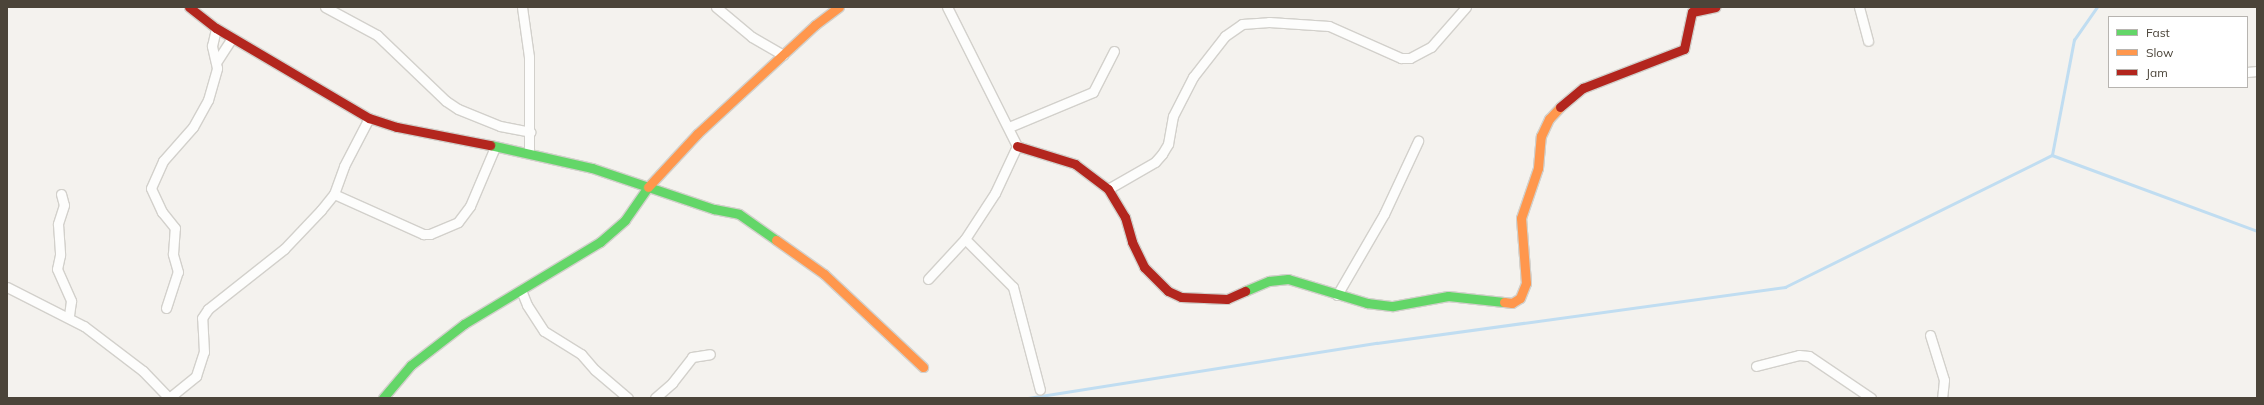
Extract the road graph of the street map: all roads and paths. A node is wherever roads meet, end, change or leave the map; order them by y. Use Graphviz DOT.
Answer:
graph roads {
  1 [pos="189,7"];
  2 [pos="325,7"];
  3 [pos="522,7"];
  4 [pos="716,7"];
  5 [pos="839,7"];
  6 [pos="947,7"];
  7 [pos="1466,7"];
  8 [pos="1715,7"];
  9 [pos="1859,7"];
  10 [pos="216,28"];
  11 [pos="232,38"];
  12 [pos="1868,41"];
  13 [pos="1114,51"];
  14 [pos="783,55"];
  15 [pos="217,61"];
  16 [pos="369,118"];
  17 [pos="1009,128"];
  18 [pos="530,132"];
  19 [pos="1418,141"];
  20 [pos="1017,146"];
  21 [pos="495,147"];
  22 [pos="529,152"];
  23 [pos="648,187"];
  24 [pos="1108,189"];
  25 [pos="61,194"];
  26 [pos="334,194"];
  27 [pos="966,239"];
  28 [pos="928,279"];
  29 [pos="7,287"];
  30 [pos="521,290"];
  31 [pos="1336,295"];
  32 [pos="166,308"];
  33 [pos="69,316"];
  34 [pos="1930,335"];
  35 [pos="710,354"];
  36 [pos="1756,366"];
  37 [pos="923,367"];
  38 [pos="1040,390"];
  39 [pos="169,398"];
  40 [pos="383,398"];
  41 [pos="628,398"];
  42 [pos="655,398"];
  43 [pos="1871,398"];
  44 [pos="1942,398"];
  1 -- 10 [label="street"];
  2 -- 18 [label="street"];
  3 -- 18 [label="street"];
  4 -- 14 [label="street"];
  5 -- 14 [label="street"];
  6 -- 17 [label="street"];
  7 -- 24 [label="street"];
  8 -- 31 [label="street"];
  9 -- 12 [label="street"];
  10 -- 11 [label="street"];
  10 -- 15 [label="street"];
  11 -- 15 [label="street"];
  11 -- 16 [label="street"];
  13 -- 17 [label="street"];
  14 -- 23 [label="street"];
  15 -- 32 [label="street"];
  16 -- 21 [label="street"];
  16 -- 26 [label="street"];
  17 -- 20 [label="street"];
  18 -- 22 [label="street"];
  19 -- 31 [label="street"];
  20 -- 24 [label="street"];
  20 -- 27 [label="street"];
  21 -- 22 [label="street"];
  21 -- 26 [label="street"];
  22 -- 23 [label="street"];
  23 -- 30 [label="street"];
  23 -- 37 [label="street"];
  24 -- 31 [label="street"];
  25 -- 33 [label="street"];
  26 -- 39 [label="street"];
  27 -- 28 [label="street"];
  27 -- 38 [label="street"];
  29 -- 33 [label="street"];
  30 -- 40 [label="street"];
  30 -- 41 [label="street"];
  33 -- 39 [label="street"];
  34 -- 44 [label="street"];
  35 -- 42 [label="street"];
  36 -- 43 [label="street"];
}
